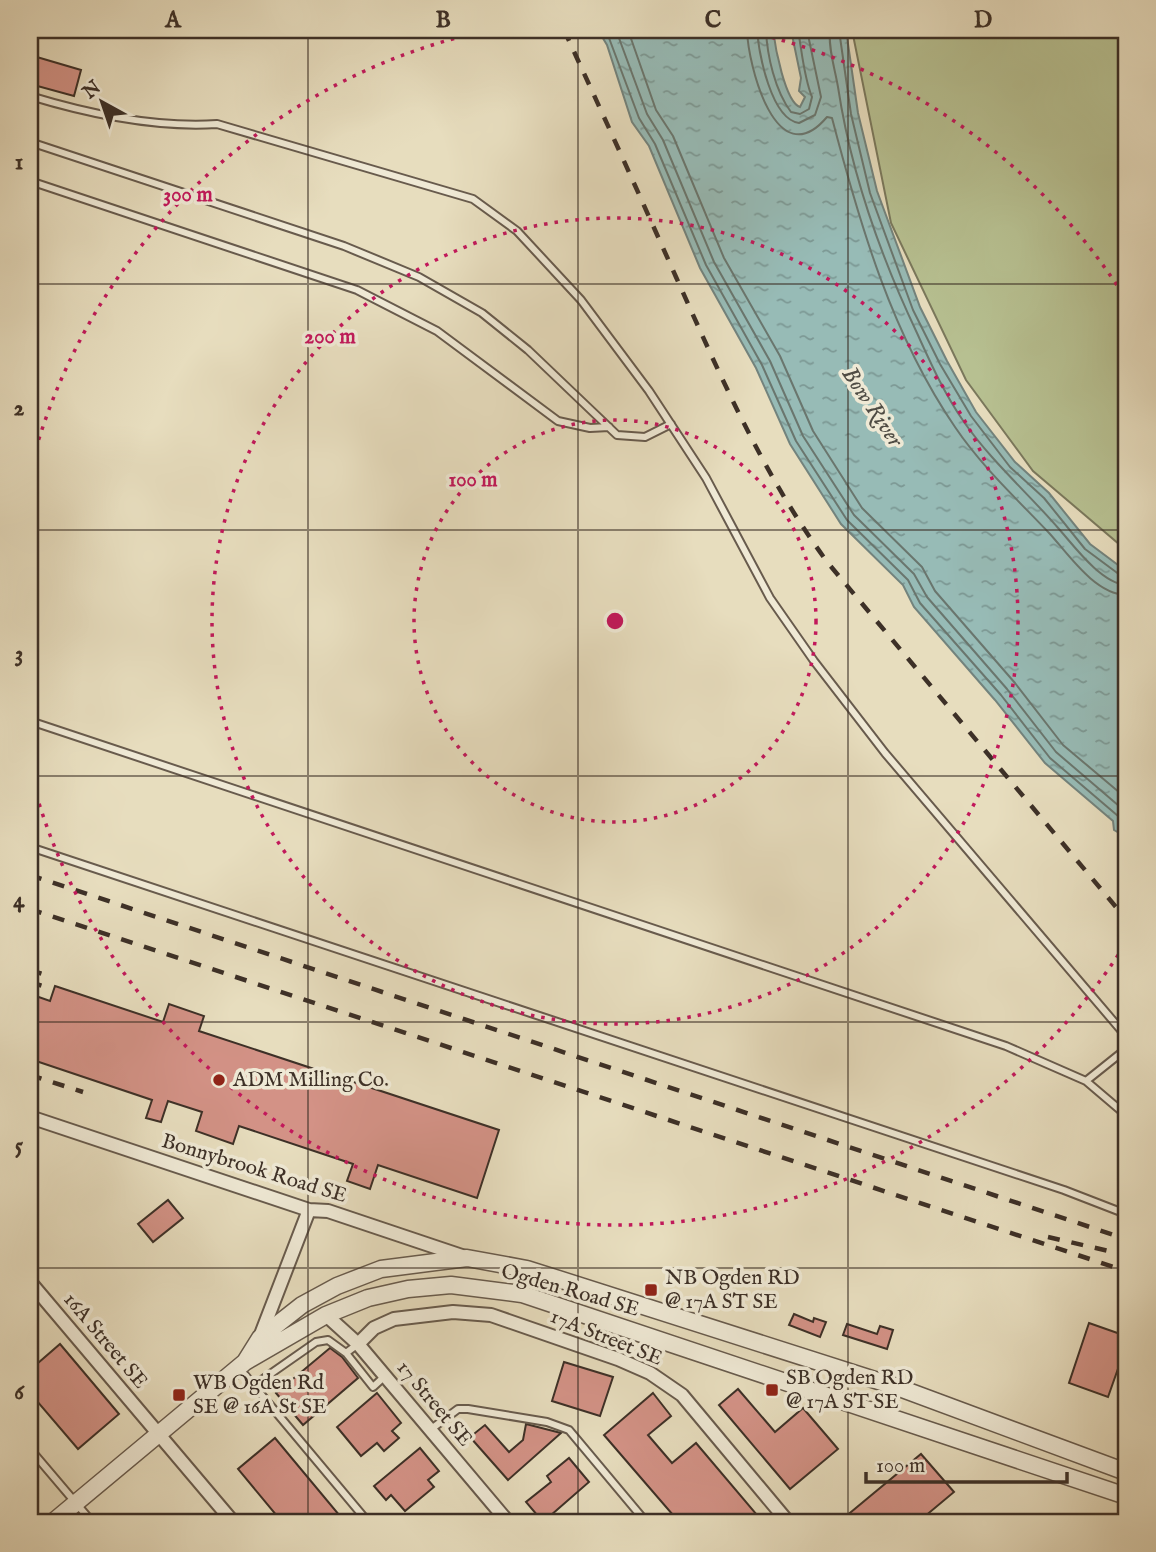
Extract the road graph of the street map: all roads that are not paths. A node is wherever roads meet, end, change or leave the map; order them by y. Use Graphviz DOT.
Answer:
graph roads {
  1 [pos="30,96"];
  2 [pos="30,142"];
  3 [pos="30,181"];
  4 [pos="671,425"];
  5 [pos="609,427"];
  6 [pos="30,721"];
  7 [pos="30,847"];
  8 [pos="1126,1036"];
  9 [pos="1126,1049"];
  10 [pos="1086,1081"];
  11 [pos="1126,1115"];
  12 [pos="30,1117"];
  13 [pos="309,1210"];
  14 [pos="1126,1214"];
  15 [pos="467,1258"];
  16 [pos="30,1282"];
  17 [pos="326,1315"];
  18 [pos="260,1338"];
  19 [pos="358,1344"];
  20 [pos="346,1353"];
  21 [pos="242,1365"];
  22 [pos="385,1376"];
  23 [pos="253,1386"];
  24 [pos="430,1430"];
  25 [pos="159,1434"];
  26 [pos="30,1449"];
  27 [pos="1126,1472"];
  28 [pos="1126,1496"];
  29 [pos="76,1503"];
  30 [pos="53,1522"];
  31 [pos="92,1522"];
  32 [pos="233,1522"];
  33 [pos="368,1522"];
  34 [pos="508,1522"];
  35 [pos="646,1522"];
  36 [pos="788,1522"];
  1 -- 4 [label="lane"];
  2 -- 5 [label="lane"];
  3 -- 5 [label="lane"];
  4 -- 5 [label="lane"];
  4 -- 8 [label="lane"];
  6 -- 10 [label="lane"];
  7 -- 14 [label="lane"];
  9 -- 10 [label="lane"];
  10 -- 11 [label="lane"];
  12 -- 13 [label="street, Bonnybrook Road SE"];
  13 -- 15 [label="street, Bonnybrook Road SE"];
  13 -- 18 [label="street, Ogden Road SE"];
  15 -- 18 [label="street, Ogden Road SE"];
  15 -- 27 [label="street, Ogden Road SE"];
  16 -- 25 [label="street, 16A Street SE"];
  17 -- 19 [label="street, 17 Street SE"];
  17 -- 21 [label="street, Ogden Road SE"];
  17 -- 28 [label="street, Ogden Road SE"];
  18 -- 21 [label="street, Ogden Road SE"];
  19 -- 20 [label="lane"];
  19 -- 22 [label="street, 17 Street SE"];
  19 -- 36 [label="street, 17A Street SE"];
  20 -- 22 [label="lane"];
  20 -- 23 [label="lane"];
  21 -- 23 [label="lane"];
  21 -- 25 [label="street, Ogden Road SE"];
  22 -- 24 [label="street, 17 Street SE"];
  23 -- 33 [label="lane"];
  24 -- 34 [label="street, 17 Street SE"];
  24 -- 35 [label="lane"];
  25 -- 29 [label="street, Ogden Road SE"];
  25 -- 32 [label="street, 16A Street SE"];
  26 -- 29 [label="lane"];
  29 -- 30 [label="street, Ogden Road SE"];
  29 -- 31 [label="lane"];
}
